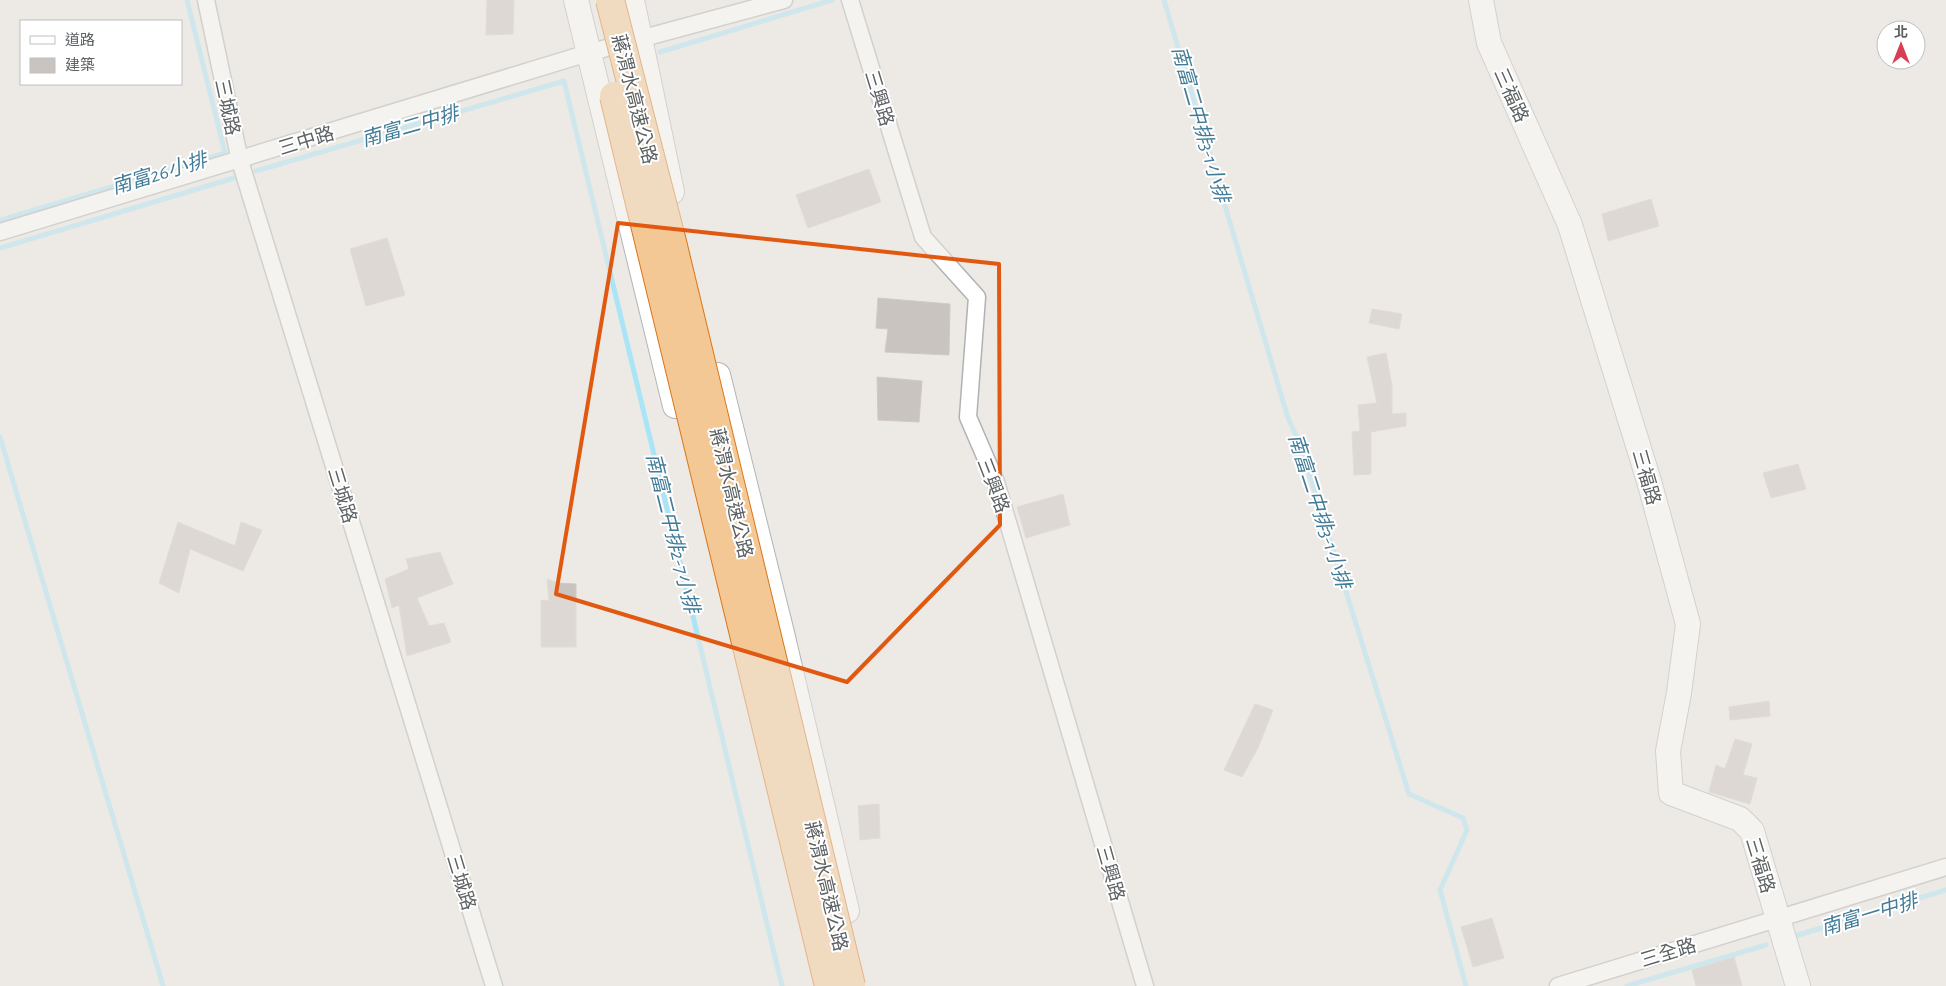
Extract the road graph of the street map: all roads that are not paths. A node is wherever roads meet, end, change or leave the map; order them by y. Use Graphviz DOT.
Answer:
graph roads {
  1 [pos="206,0"];
  2 [pos="576,0"];
  3 [pos="591,0"];
  4 [pos="610,0"];
  5 [pos="632,0"];
  6 [pos="784,0"];
  7 [pos="850,0"];
  8 [pos="1481,0"];
  9 [pos="641,39"];
  10 [pos="588,53"];
  11 [pos="240,161"];
  12 [pos="0,232"];
  13 [pos="1946,867"];
  14 [pos="1778,918"];
  15 [pos="494,986"];
  16 [pos="816,986"];
  17 [pos="829,986"];
  18 [pos="851,986"];
  19 [pos="864,986"];
  20 [pos="1145,986"];
  21 [pos="1558,986"];
  22 [pos="1798,986"];
  1 -- 11 [label="street, 三城路"];
  2 -- 10 [label="main road"];
  3 -- 17 [label="highway, 蔣渭水高速公路, bridge"];
  4 -- 18 [label="highway, 蔣渭水高速公路, bridge"];
  5 -- 9 [label="main road"];
  6 -- 9 [label="street, 三中路"];
  7 -- 20 [label="street, 三興路"];
  8 -- 14 [label="main road, 三福路"];
  9 -- 10 [label="street, 三中路"];
  9 -- 19 [label="main road"];
  10 -- 11 [label="street, 三中路"];
  10 -- 16 [label="main road"];
  11 -- 12 [label="street, 三中路"];
  11 -- 15 [label="street, 三城路"];
  13 -- 14 [label="street, 三全路"];
  14 -- 21 [label="street, 三全路"];
  14 -- 22 [label="main road"];
}
